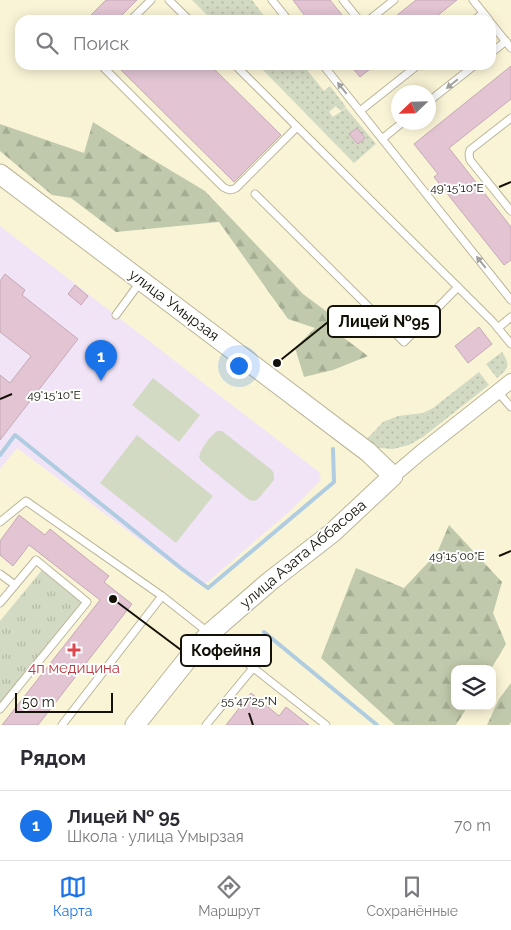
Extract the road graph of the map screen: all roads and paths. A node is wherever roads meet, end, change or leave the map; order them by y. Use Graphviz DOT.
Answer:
graph roads {
  1 [pos="151,0"];
  2 [pos="169,0"];
  3 [pos="272,0"];
  4 [pos="343,0"];
  5 [pos="394,0"];
  6 [pos="473,0"];
  7 [pos="484,13"];
  8 [pos="136,15"];
  9 [pos="184,15"];
  10 [pos="284,15"];
  11 [pos="355,15"];
  12 [pos="375,15"];
  13 [pos="481,15"];
  14 [pos="496,28"];
  15 [pos="506,41"];
  16 [pos="511,48"];
  17 [pos="496,49"];
  18 [pos="106,70"];
  19 [pos="240,70"];
  20 [pos="328,70"];
  21 [pos="412,70"];
  22 [pos="470,70"];
  23 [pos="436,96"];
  24 [pos="360,111"];
  25 [pos="511,118"];
  26 [pos="297,127"];
  27 [pos="393,130"];
  28 [pos="382,139"];
  29 [pos="0,174"];
  30 [pos="255,194"];
  31 [pos="511,211"];
  32 [pos="141,280"];
  33 [pos="458,287"];
  34 [pos="511,300"];
  35 [pos="116,315"];
  36 [pos="511,317"];
  37 [pos="498,328"];
  38 [pos="511,344"];
  39 [pos="511,380"];
  40 [pos="498,391"];
  41 [pos="511,407"];
  42 [pos="393,476"];
  43 [pos="0,522"];
  44 [pos="0,574"];
  45 [pos="15,585"];
  46 [pos="162,596"];
  47 [pos="0,603"];
  48 [pos="209,634"];
  49 [pos="253,668"];
  50 [pos="0,709"];
  51 [pos="62,725"];
  52 [pos="135,725"];
  53 [pos="206,725"];
  54 [pos="326,725"];
  1 -- 8 [label="lane"];
  2 -- 9 [label="lane"];
  3 -- 10 [label="lane"];
  4 -- 11 [label="lane"];
  5 -- 12 [label="lane"];
  6 -- 7 [label="lane"];
  7 -- 13 [label="lane"];
  14 -- 15 [label="lane"];
  15 -- 16 [label="lane"];
  15 -- 17 [label="lane"];
  18 -- 26 [label="lane"];
  19 -- 26 [label="lane"];
  24 -- 20 [label="lane, one-way"];
  21 -- 24 [label="lane"];
  22 -- 23 [label="lane, one-way"];
  24 -- 28 [label="lane"];
  25 -- 31 [label="lane"];
  26 -- 33 [label="lane"];
  27 -- 28 [label="lane"];
  34 -- 28 [label="lane, one-way"];
  29 -- 32 [label="street, улица Умырзая"];
  30 -- 33 [label="lane"];
  32 -- 35 [label="lane"];
  32 -- 42 [label="street, улица Умырзая"];
  33 -- 37 [label="lane"];
  36 -- 37 [label="lane"];
  37 -- 38 [label="lane"];
  39 -- 40 [label="street, улица Азата Аббасова"];
  40 -- 41 [label="lane"];
  40 -- 42 [label="street, улица Азата Аббасова"];
  42 -- 48 [label="street, улица Азата Аббасова"];
  43 -- 46 [label="lane"];
  44 -- 45 [label="lane"];
  45 -- 47 [label="lane"];
  45 -- 50 [label="lane"];
  46 -- 48 [label="lane"];
  46 -- 51 [label="lane"];
  48 -- 49 [label="lane"];
  48 -- 52 [label="street, улица Азата Аббасова"];
  49 -- 53 [label="lane"];
  49 -- 54 [label="lane"];
}
